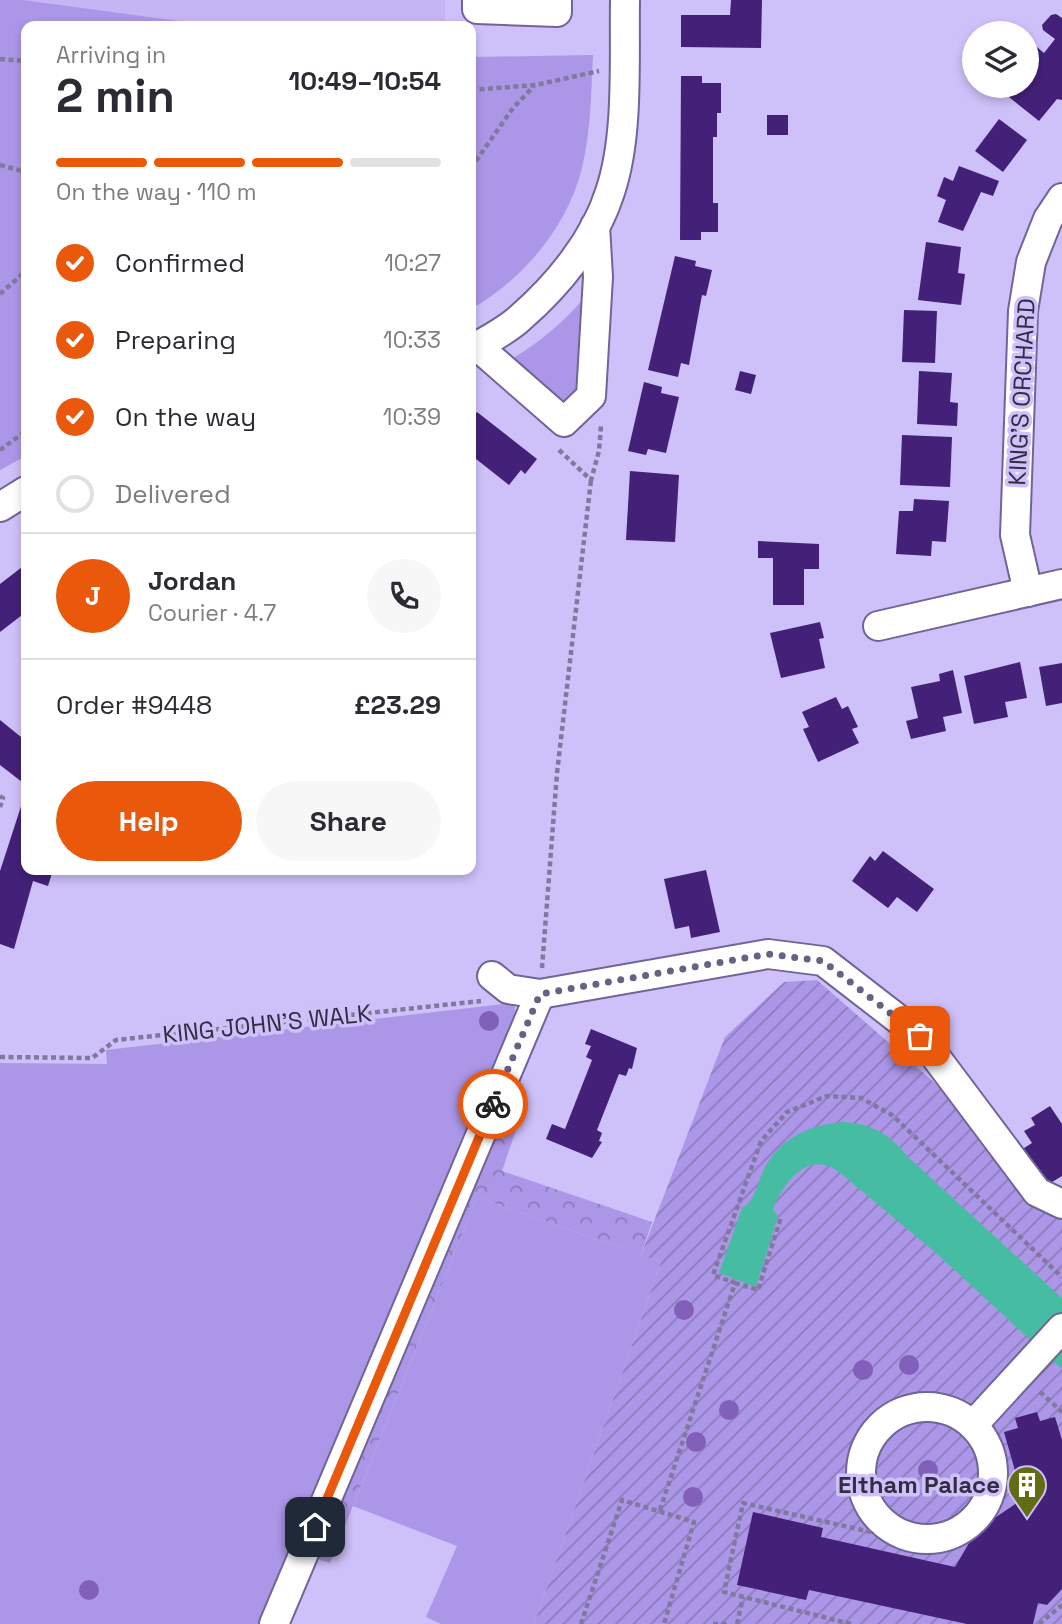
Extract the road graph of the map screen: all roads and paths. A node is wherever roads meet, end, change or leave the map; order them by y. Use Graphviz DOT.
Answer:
graph roads {
  1 [pos="477,0"];
  2 [pos="557,0"];
  3 [pos="625,0"];
  4 [pos="0,59"];
  5 [pos="21,61"];
  6 [pos="624,68"];
  7 [pos="536,85"];
  8 [pos="476,90"];
  9 [pos="476,161"];
  10 [pos="0,165"];
  11 [pos="21,171"];
  12 [pos="1062,198"];
  13 [pos="595,226"];
  14 [pos="21,275"];
  15 [pos="0,294"];
  16 [pos="476,347"];
  17 [pos="476,350"];
  18 [pos="21,435"];
  19 [pos="0,450"];
  20 [pos="591,480"];
  21 [pos="21,494"];
  22 [pos="0,507"];
  23 [pos="1062,584"];
  24 [pos="1028,592"];
  25 [pos="878,626"];
  26 [pos="0,796"];
  27 [pos="0,807"];
  28 [pos="490,988"];
  29 [pos="540,994"];
  30 [pos="0,1056"];
  31 [pos="1062,1204"];
  32 [pos="781,1217"];
  33 [pos="1062,1277"];
  34 [pos="735,1283"];
  35 [pos="1062,1328"];
  36 [pos="973,1425"];
  37 [pos="660,1510"];
  38 [pos="897,1532"];
  39 [pos="743,1597"];
  40 [pos="1062,1605"];
  41 [pos="274,1624"];
  42 [pos="581,1624"];
  43 [pos="664,1624"];
  44 [pos="713,1624"];
  45 [pos="727,1624"];
  46 [pos="737,1624"];
  47 [pos="851,1624"];
  48 [pos="1039,1624"];
  1 -- 2 [label="street"];
  3 -- 6 [label="street"];
  4 -- 5 [label="path"];
  6 -- 7 [label="path"];
  6 -- 13 [label="street"];
  7 -- 8 [label="path"];
  7 -- 9 [label="path"];
  10 -- 11 [label="path"];
  12 -- 24 [label="street, KING'S ORCHARD"];
  13 -- 16 [label="street"];
  13 -- 17 [label="street"];
  14 -- 15 [label="path"];
  18 -- 19 [label="path"];
  20 -- 29 [label="path"];
  21 -- 22 [label="street"];
  23 -- 24 [label="street"];
  24 -- 25 [label="street"];
  26 -- 27 [label="path"];
  28 -- 29 [label="street"];
  28 -- 30 [label="path, KING JOHN'S WALK"];
  29 -- 31 [label="street"];
  29 -- 41 [label="street"];
  32 -- 34 [label="path"];
  33 -- 34 [label="path"];
  34 -- 37 [label="path"];
  35 -- 36 [label="street"];
  36 -- 38 [label="street"];
  36 -- 38 [label="street"];
  37 -- 42 [label="path"];
  37 -- 43 [label="path"];
  38 -- 39 [label="path"];
  39 -- 46 [label="path"];
  39 -- 47 [label="path"];
  40 -- 48 [label="path"];
  44 -- 45 [label="path"];
}
